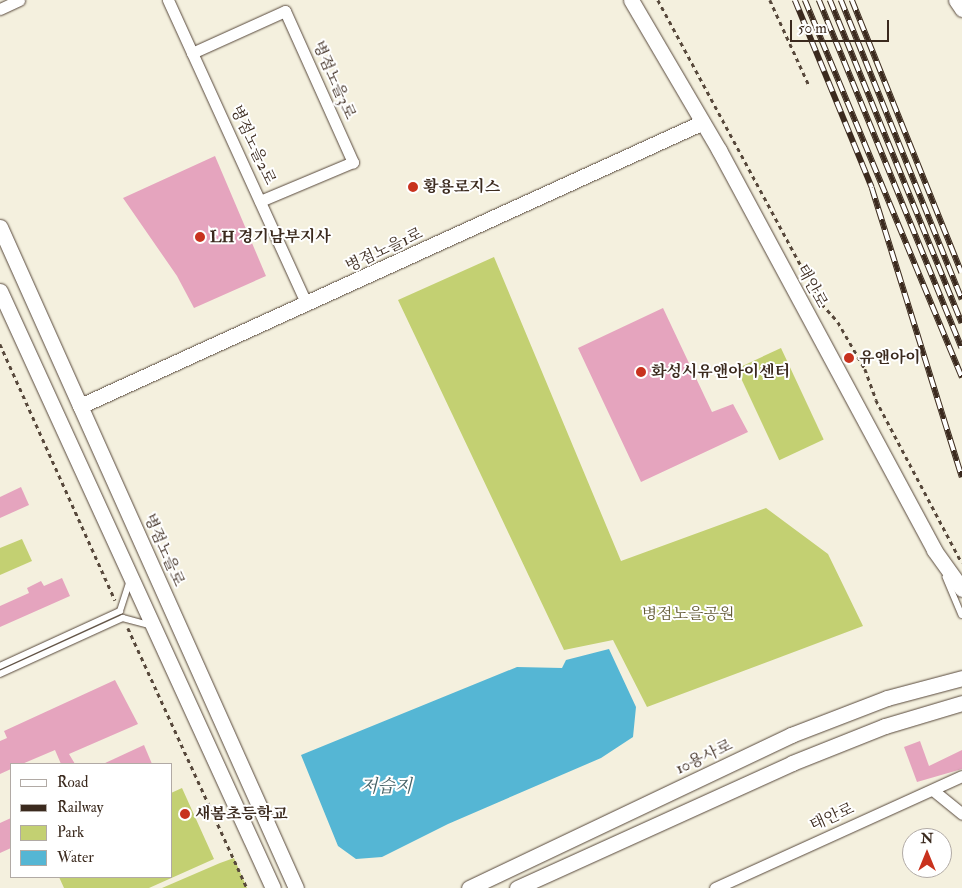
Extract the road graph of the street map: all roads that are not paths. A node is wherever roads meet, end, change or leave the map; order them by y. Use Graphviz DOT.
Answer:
graph roads {
  1 [pos="19,0"];
  2 [pos="168,0"];
  3 [pos="631,0"];
  4 [pos="956,0"];
  5 [pos="0,9"];
  6 [pos="962,9"];
  7 [pos="192,53"];
  8 [pos="700,123"];
  9 [pos="260,201"];
  10 [pos="0,227"];
  11 [pos="0,291"];
  12 [pos="307,305"];
  13 [pos="44,326"];
  14 [pos="20,335"];
  15 [pos="80,406"];
  16 [pos="118,490"];
  17 [pos="94,500"];
  18 [pos="934,550"];
  19 [pos="131,579"];
  20 [pos="962,590"];
  21 [pos="962,615"];
  22 [pos="153,626"];
  23 [pos="0,666"];
  24 [pos="0,674"];
  25 [pos="962,678"];
  26 [pos="962,703"];
  27 [pos="962,776"];
  28 [pos="934,791"];
  29 [pos="962,814"];
  30 [pos="274,888"];
  31 [pos="296,888"];
  32 [pos="469,888"];
  33 [pos="516,888"];
  34 [pos="715,888"];
  1 -- 5 [label="street"];
  2 -- 7 [label="street, 병점노을2로"];
  3 -- 8 [label="street, 태안로"];
  4 -- 6 [label="street"];
  7 -- 9 [label="street, 병점노을2로"];
  7 -- 9 [label="street, 병점노을3로"];
  8 -- 12 [label="street, 병점노을1로"];
  8 -- 18 [label="street, 태안로"];
  9 -- 12 [label="street, 병점노을2로"];
  10 -- 13 [label="street, 병점노을로"];
  11 -- 14 [label="street"];
  12 -- 15 [label="street, 병점노을1로"];
  13 -- 14 [label="street"];
  13 -- 15 [label="street, 병점노을로"];
  14 -- 17 [label="street"];
  15 -- 16 [label="street, 병점노을로"];
  16 -- 17 [label="street"];
  16 -- 31 [label="street, 병점노을로"];
  17 -- 19 [label="street"];
  18 -- 20 [label="street, 태안로"];
  18 -- 21 [label="lane"];
  19 -- 22 [label="street"];
  19 -- 23 [label="lane"];
  22 -- 24 [label="lane"];
  22 -- 30 [label="street"];
  25 -- 32 [label="street, 10용사로"];
  26 -- 33 [label="street"];
  27 -- 28 [label="street, 태안로"];
  28 -- 29 [label="street"];
  28 -- 34 [label="street, 태안로"];
}
